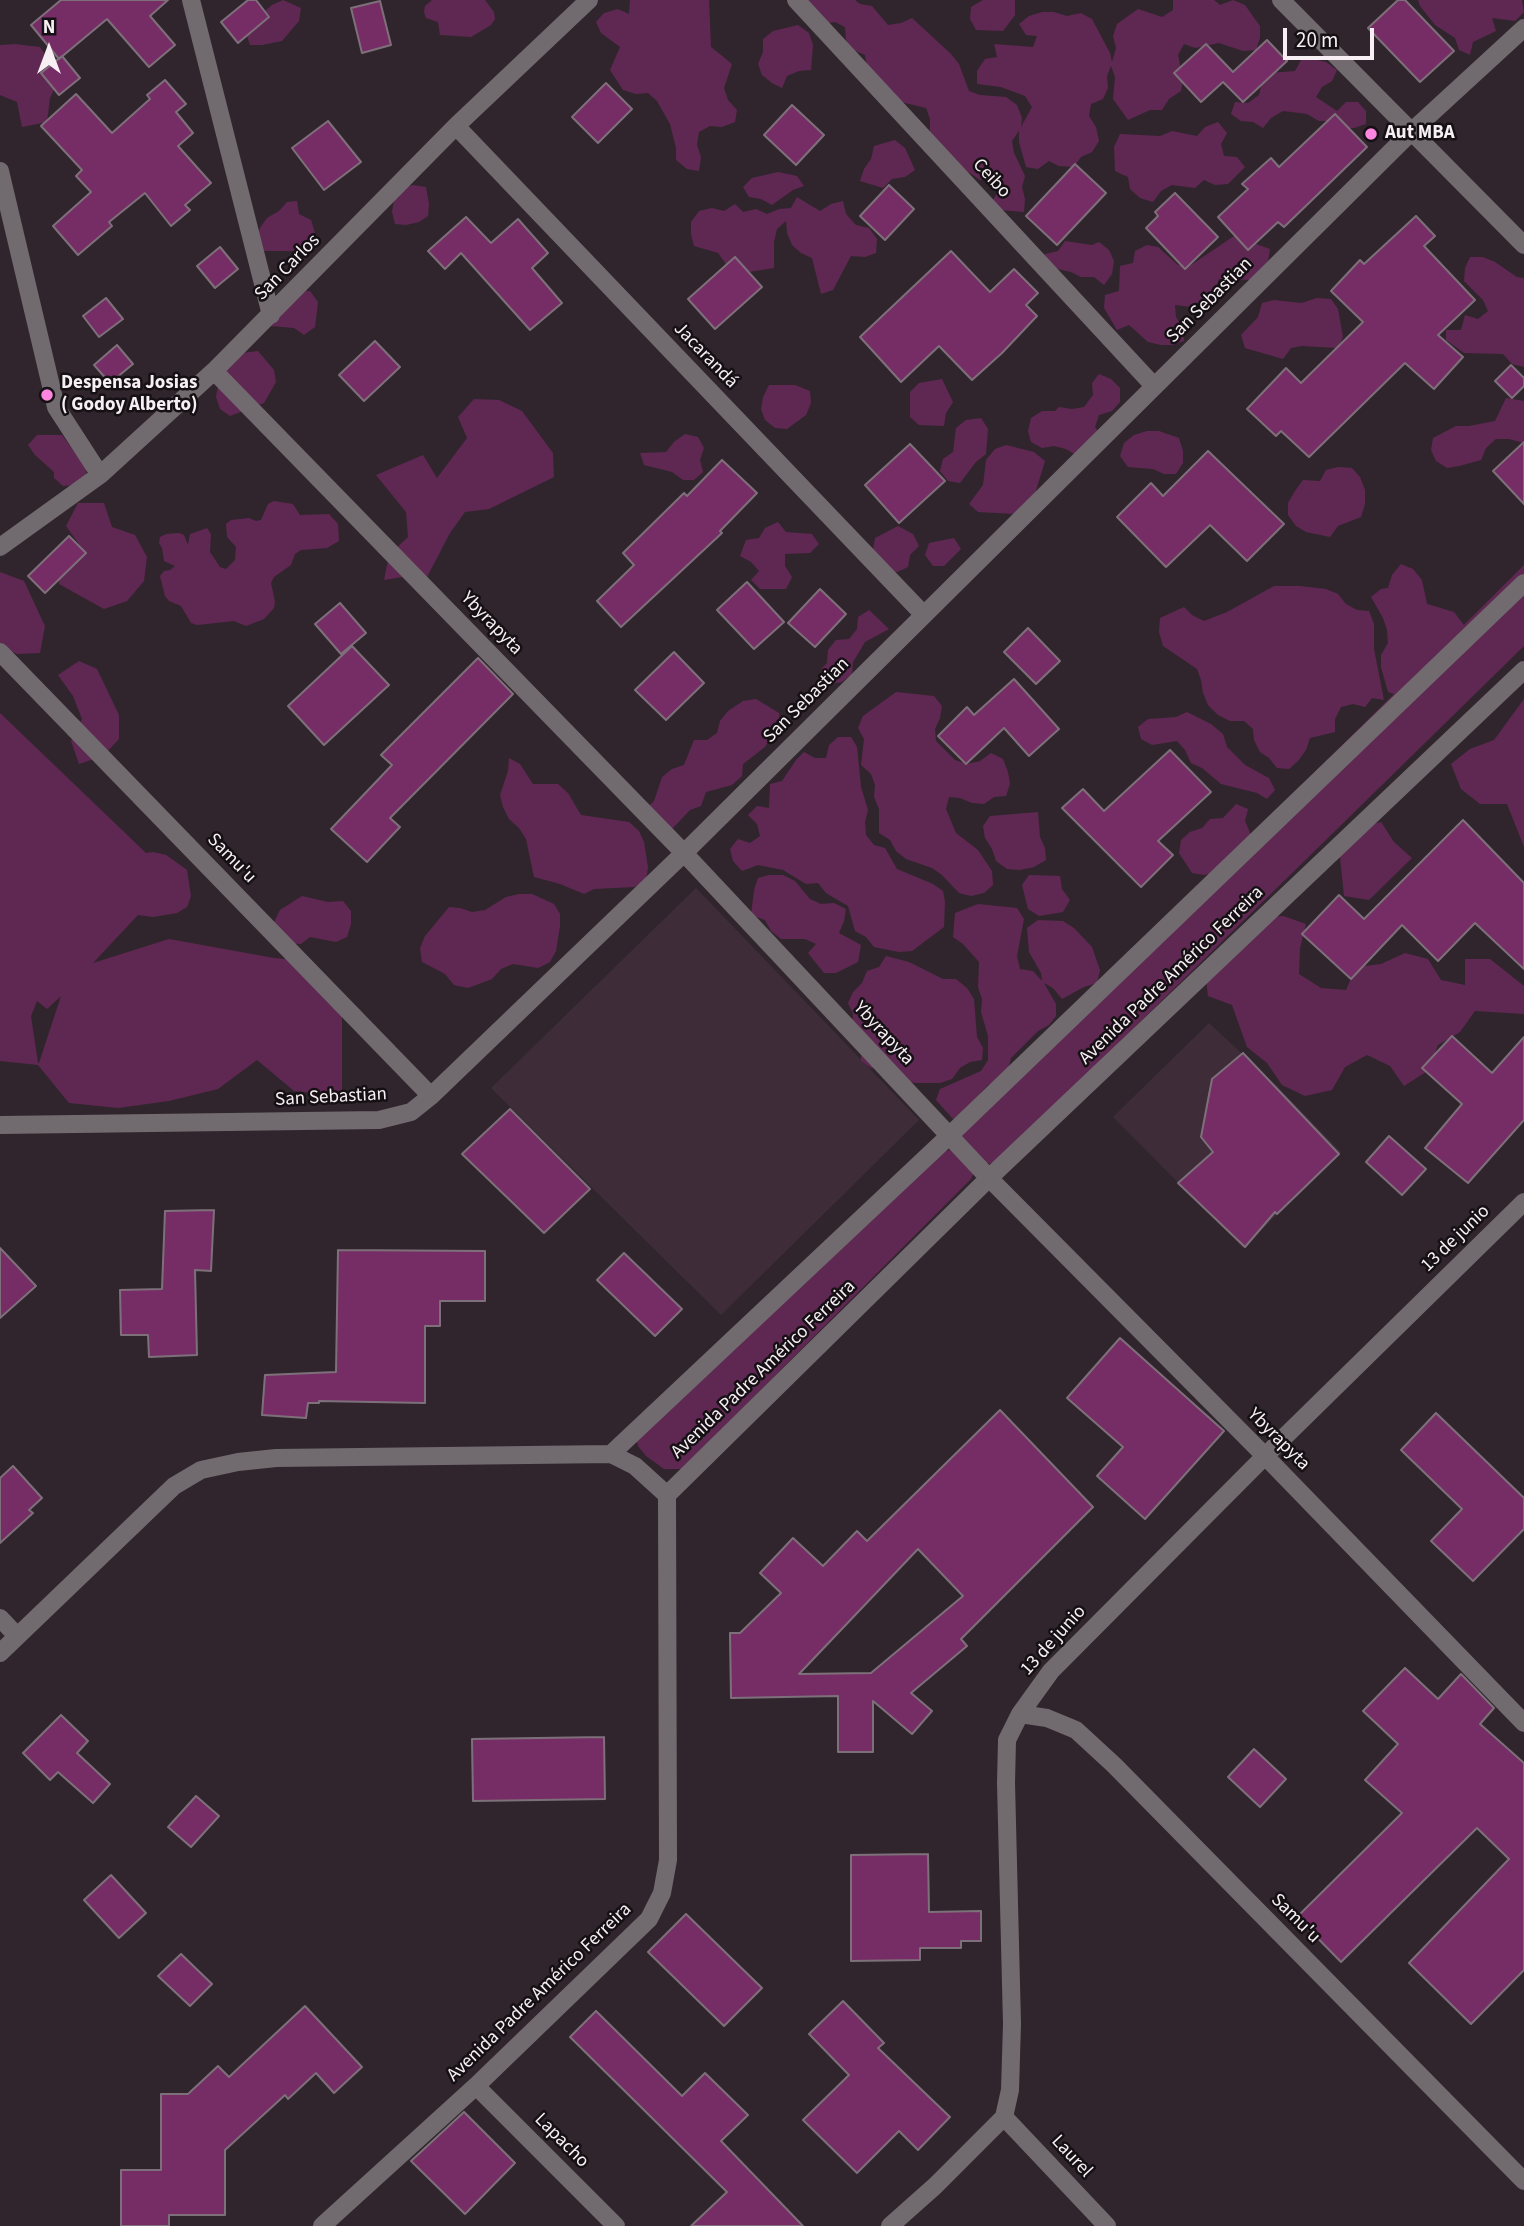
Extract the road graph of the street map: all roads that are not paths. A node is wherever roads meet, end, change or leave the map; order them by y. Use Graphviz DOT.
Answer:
graph roads {
  1 [pos="191,0"];
  2 [pos="589,0"];
  3 [pos="796,0"];
  4 [pos="1281,0"];
  5 [pos="1524,28"];
  6 [pos="456,126"];
  7 [pos="1412,131"];
  8 [pos="0,172"];
  9 [pos="1524,245"];
  10 [pos="271,315"];
  11 [pos="214,371"];
  12 [pos="1154,386"];
  13 [pos="100,475"];
  14 [pos="0,547"];
  15 [pos="1524,583"];
  16 [pos="924,615"];
  17 [pos="0,652"];
  18 [pos="1524,670"];
  19 [pos="684,853"];
  20 [pos="431,1096"];
  21 [pos="0,1125"];
  22 [pos="950,1135"];
  23 [pos="989,1178"];
  24 [pos="1521,1211"];
  25 [pos="611,1454"];
  26 [pos="1265,1456"];
  27 [pos="667,1495"];
  28 [pos="0,1618"];
  29 [pos="17,1636"];
  30 [pos="0,1653"];
  31 [pos="1020,1714"];
  32 [pos="1524,1723"];
  33 [pos="476,2085"];
  34 [pos="1004,2117"];
  35 [pos="1524,2181"];
  36 [pos="322,2226"];
  37 [pos="616,2226"];
  38 [pos="890,2226"];
  39 [pos="1107,2226"];
  1 -- 10 [label="street"];
  2 -- 6 [label="street, San Carlos"];
  3 -- 12 [label="street, Ceibo"];
  4 -- 7 [label="street"];
  5 -- 7 [label="street, San Sebastian"];
  6 -- 10 [label="street, San Carlos"];
  6 -- 16 [label="street, Jacarandá"];
  7 -- 9 [label="street"];
  7 -- 12 [label="street, San Sebastian"];
  8 -- 13 [label="street"];
  10 -- 11 [label="street, San Carlos"];
  11 -- 13 [label="street, San Carlos"];
  11 -- 19 [label="street, Ybyrapyta"];
  12 -- 16 [label="street, San Sebastian"];
  13 -- 14 [label="street, San Carlos"];
  15 -- 22 [label="street, Avenida Padre Américo Ferreira"];
  16 -- 19 [label="street, San Sebastian"];
  17 -- 20 [label="street, Samu'u"];
  18 -- 23 [label="street, Avenida Padre Américo Ferreira"];
  19 -- 20 [label="street, San Sebastian"];
  19 -- 22 [label="street, Ybyrapyta"];
  20 -- 21 [label="street, San Sebastian"];
  22 -- 23 [label="street, Ybyrapyta"];
  22 -- 25 [label="street, Avenida Padre Américo Ferreira"];
  23 -- 26 [label="street, Ybyrapyta"];
  23 -- 27 [label="street, Avenida Padre Américo Ferreira"];
  24 -- 26 [label="street, 13 de junio"];
  25 -- 27 [label="street"];
  25 -- 29 [label="street"];
  26 -- 31 [label="street, 13 de junio"];
  26 -- 32 [label="street, Ybyrapyta"];
  27 -- 33 [label="street, Avenida Padre Américo Ferreira"];
  28 -- 29 [label="street"];
  29 -- 30 [label="street"];
  31 -- 34 [label="street, 13 de junio"];
  31 -- 35 [label="street, Samu'u"];
  33 -- 36 [label="street, Avenida Padre Américo Ferreira"];
  33 -- 37 [label="street, Lapacho"];
  34 -- 38 [label="street"];
  34 -- 39 [label="street, Laurel"];
}
